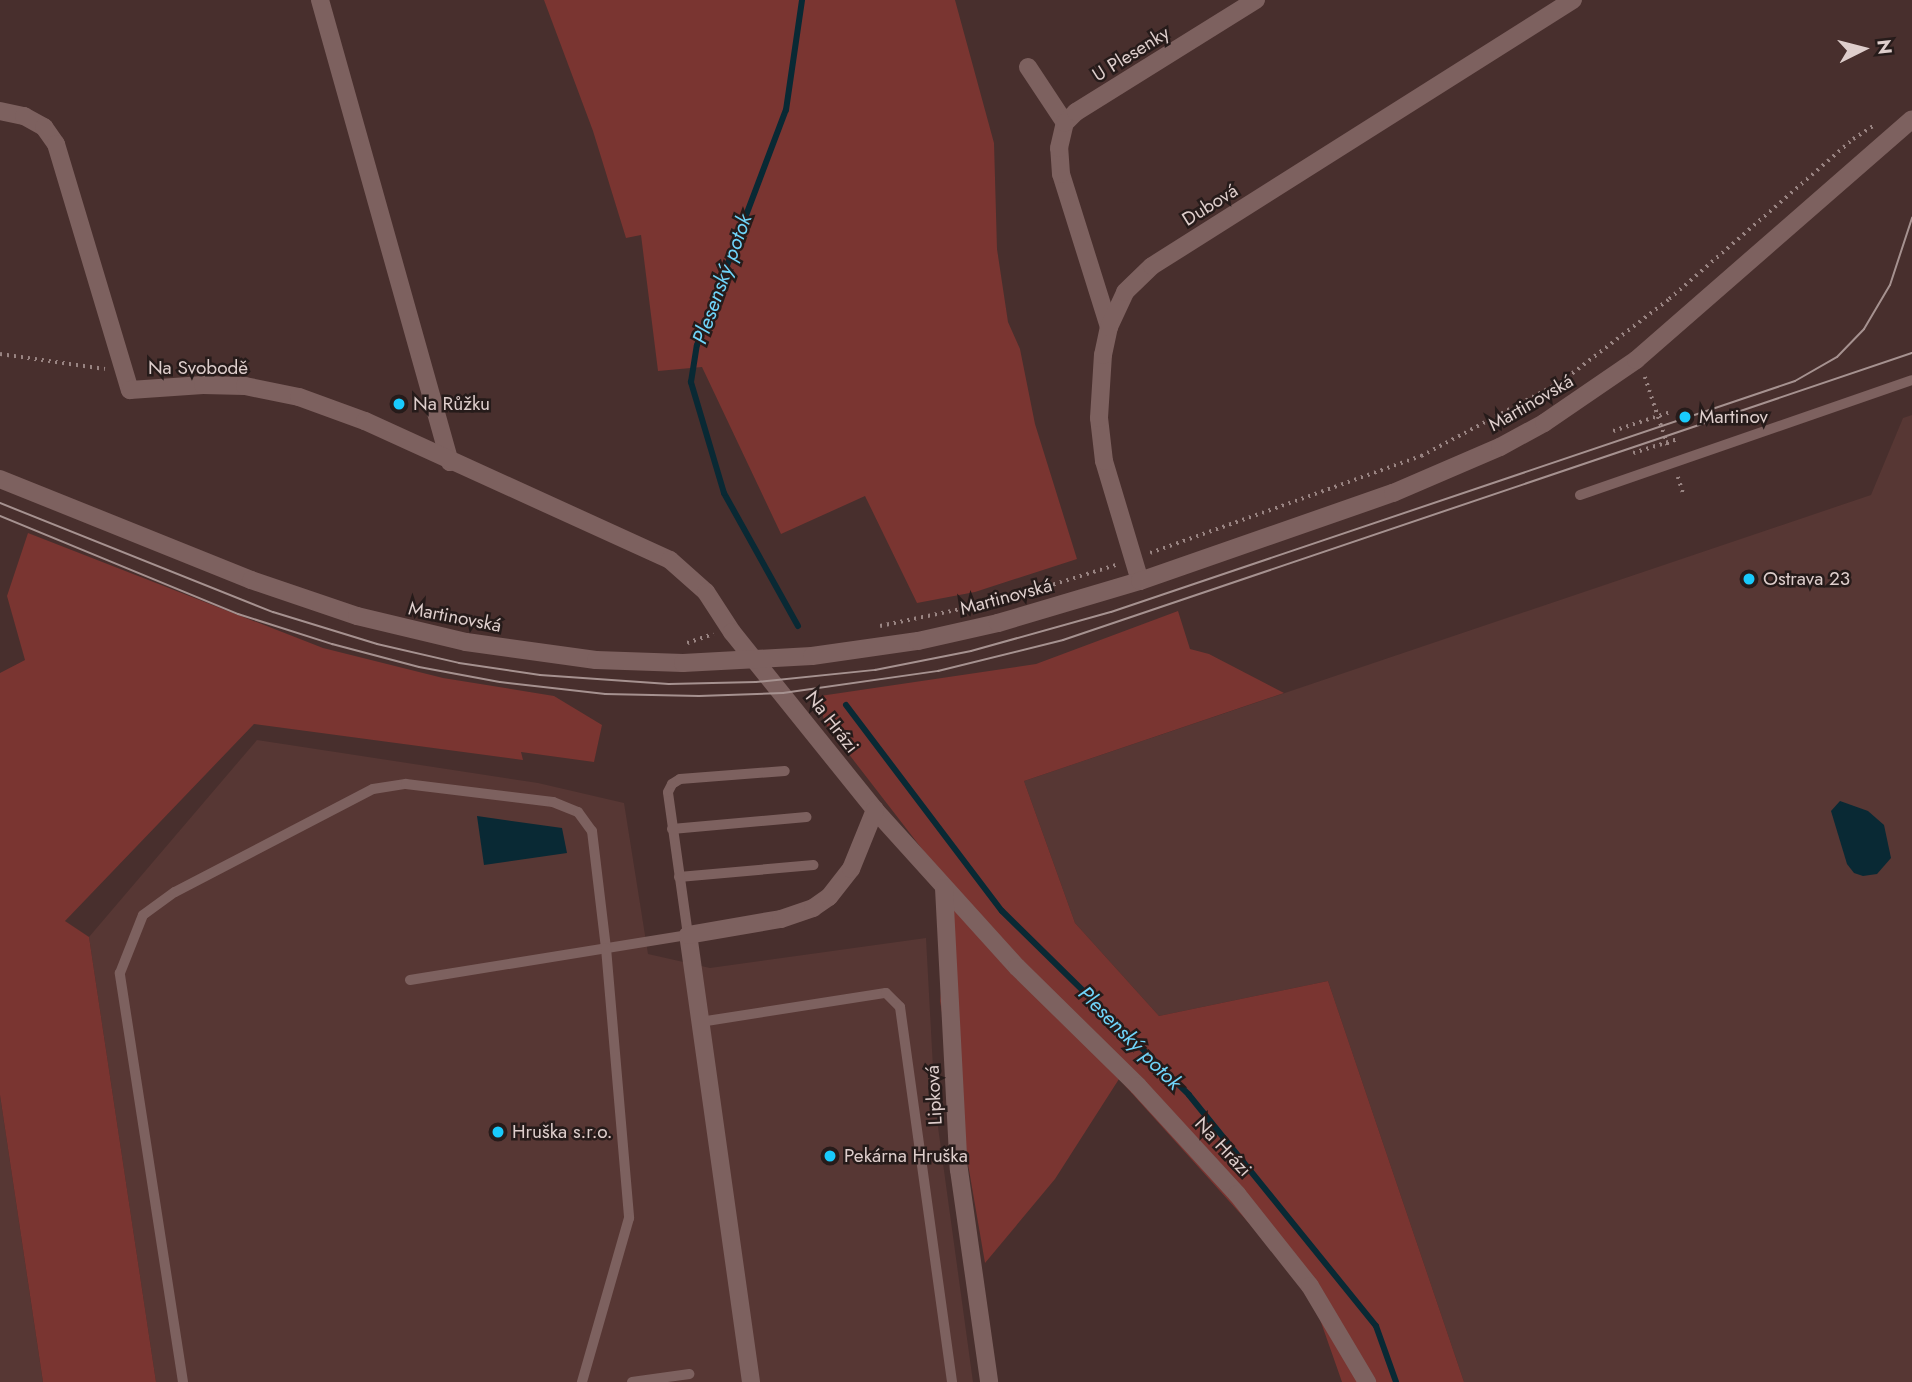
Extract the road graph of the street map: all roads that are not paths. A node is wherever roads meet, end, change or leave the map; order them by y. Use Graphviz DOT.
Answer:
graph roads {
  1 [pos="320,0"];
  2 [pos="1256,0"];
  3 [pos="1573,0"];
  4 [pos="1028,67"];
  5 [pos="0,111"];
  6 [pos="1912,119"];
  7 [pos="1065,123"];
  8 [pos="1109,327"];
  9 [pos="1912,380"];
  10 [pos="450,461"];
  11 [pos="0,480"];
  12 [pos="1580,495"];
  13 [pos="1140,580"];
  14 [pos="757,660"];
  15 [pos="785,771"];
  16 [pos="875,810"];
  17 [pos="806,817"];
  18 [pos="672,829"];
  19 [pos="813,865"];
  20 [pos="679,877"];
  21 [pos="944,888"];
  22 [pos="688,936"];
  23 [pos="606,948"];
  24 [pos="411,980"];
  25 [pos="700,1022"];
  26 [pos="689,1374"];
  27 [pos="183,1382"];
  28 [pos="582,1382"];
  29 [pos="632,1382"];
  30 [pos="751,1382"];
  31 [pos="952,1382"];
  32 [pos="989,1382"];
  33 [pos="1367,1382"];
  1 -- 10 [label="street"];
  2 -- 7 [label="street, U Plesenky"];
  3 -- 8 [label="street, Dubová"];
  4 -- 7 [label="street"];
  5 -- 10 [label="street, Na Svobodě"];
  6 -- 13 [label="street, Martinovská"];
  7 -- 8 [label="street"];
  8 -- 13 [label="street, Dubová"];
  9 -- 12 [label="lane"];
  10 -- 14 [label="street, Na Svobodě"];
  11 -- 14 [label="street, Martinovská"];
  13 -- 14 [label="street, Martinovská"];
  14 -- 16 [label="street, Na Hrázi"];
  15 -- 18 [label="lane"];
  16 -- 21 [label="street, Na Hrázi"];
  16 -- 22 [label="street"];
  17 -- 18 [label="lane"];
  18 -- 20 [label="lane"];
  19 -- 20 [label="lane"];
  20 -- 22 [label="lane"];
  21 -- 32 [label="street, Lipková"];
  21 -- 33 [label="street, Na Hrázi"];
  22 -- 23 [label="lane"];
  22 -- 25 [label="street"];
  23 -- 24 [label="lane"];
  23 -- 27 [label="lane"];
  23 -- 28 [label="lane"];
  25 -- 30 [label="street"];
  25 -- 31 [label="lane"];
  26 -- 29 [label="lane"];
}
